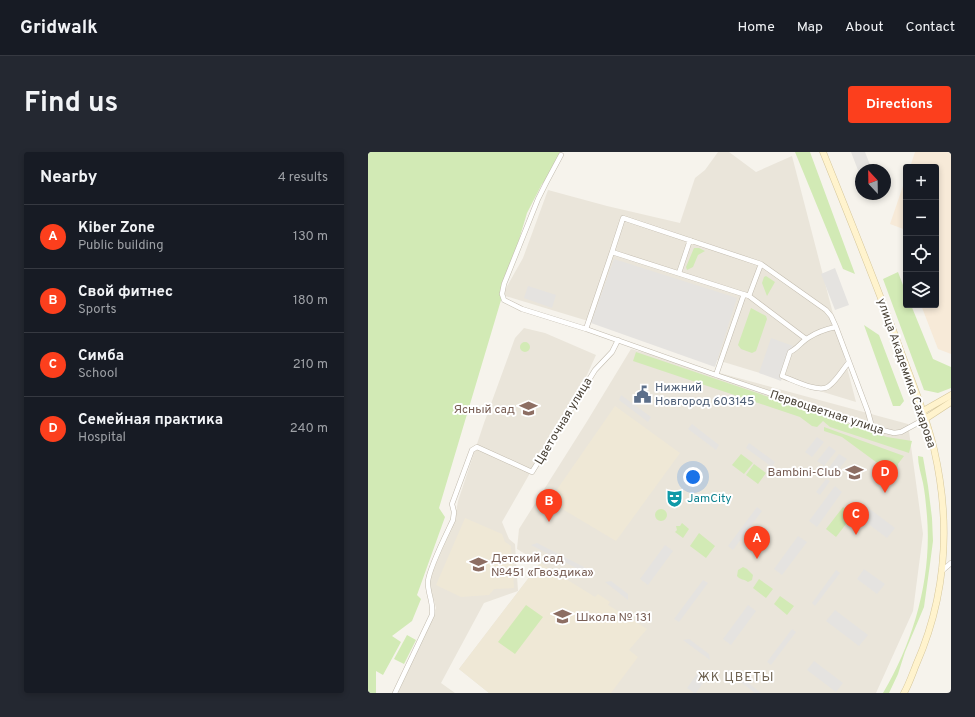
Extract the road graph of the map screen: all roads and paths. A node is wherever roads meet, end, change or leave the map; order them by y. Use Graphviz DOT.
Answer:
graph roads {
  1 [pos="823,152"];
  2 [pos="561,156"];
  3 [pos="690,240"];
  4 [pos="612,252"];
  5 [pos="761,264"];
  6 [pos="679,273"];
  7 [pos="746,295"];
  8 [pos="836,327"];
  9 [pos="586,329"];
  10 [pos="806,339"];
  11 [pos="618,340"];
  12 [pos="849,362"];
  13 [pos="716,375"];
  14 [pos="951,395"];
  15 [pos="951,402"];
  16 [pos="923,411"];
  17 [pos="925,418"];
  18 [pos="872,427"];
  19 [pos="951,563"];
  20 [pos="943,570"];
  21 [pos="395,693"];
  22 [pos="904,693"];
  1 -- 16 [label="main road, улица Академика Сахарова"];
  2 -- 9 [label="street, Первоцветная улица"];
  3 -- 4 [label="street"];
  3 -- 5 [label="street"];
  3 -- 6 [label="street"];
  4 -- 6 [label="street"];
  4 -- 9 [label="street"];
  5 -- 7 [label="street"];
  5 -- 8 [label="street"];
  6 -- 7 [label="street"];
  7 -- 10 [label="street"];
  7 -- 13 [label="street"];
  8 -- 10 [label="street"];
  8 -- 12 [label="street"];
  9 -- 11 [label="street, Первоцветная улица"];
  10 -- 12 [label="street"];
  11 -- 13 [label="street, Первоцветная улица"];
  11 -- 21 [label="street, Цветочная улица"];
  12 -- 18 [label="street"];
  13 -- 18 [label="street, Первоцветная улица"];
  14 -- 16 [label="main road"];
  15 -- 17 [label="main road"];
  16 -- 17 [label="main road, улица Академика Сахарова"];
  17 -- 18 [label="street, Первоцветная улица"];
  17 -- 20 [label="main road, улица Академика Сахарова"];
  19 -- 20 [label="street"];
  20 -- 22 [label="main road, улица Академика Сахарова"];
}
